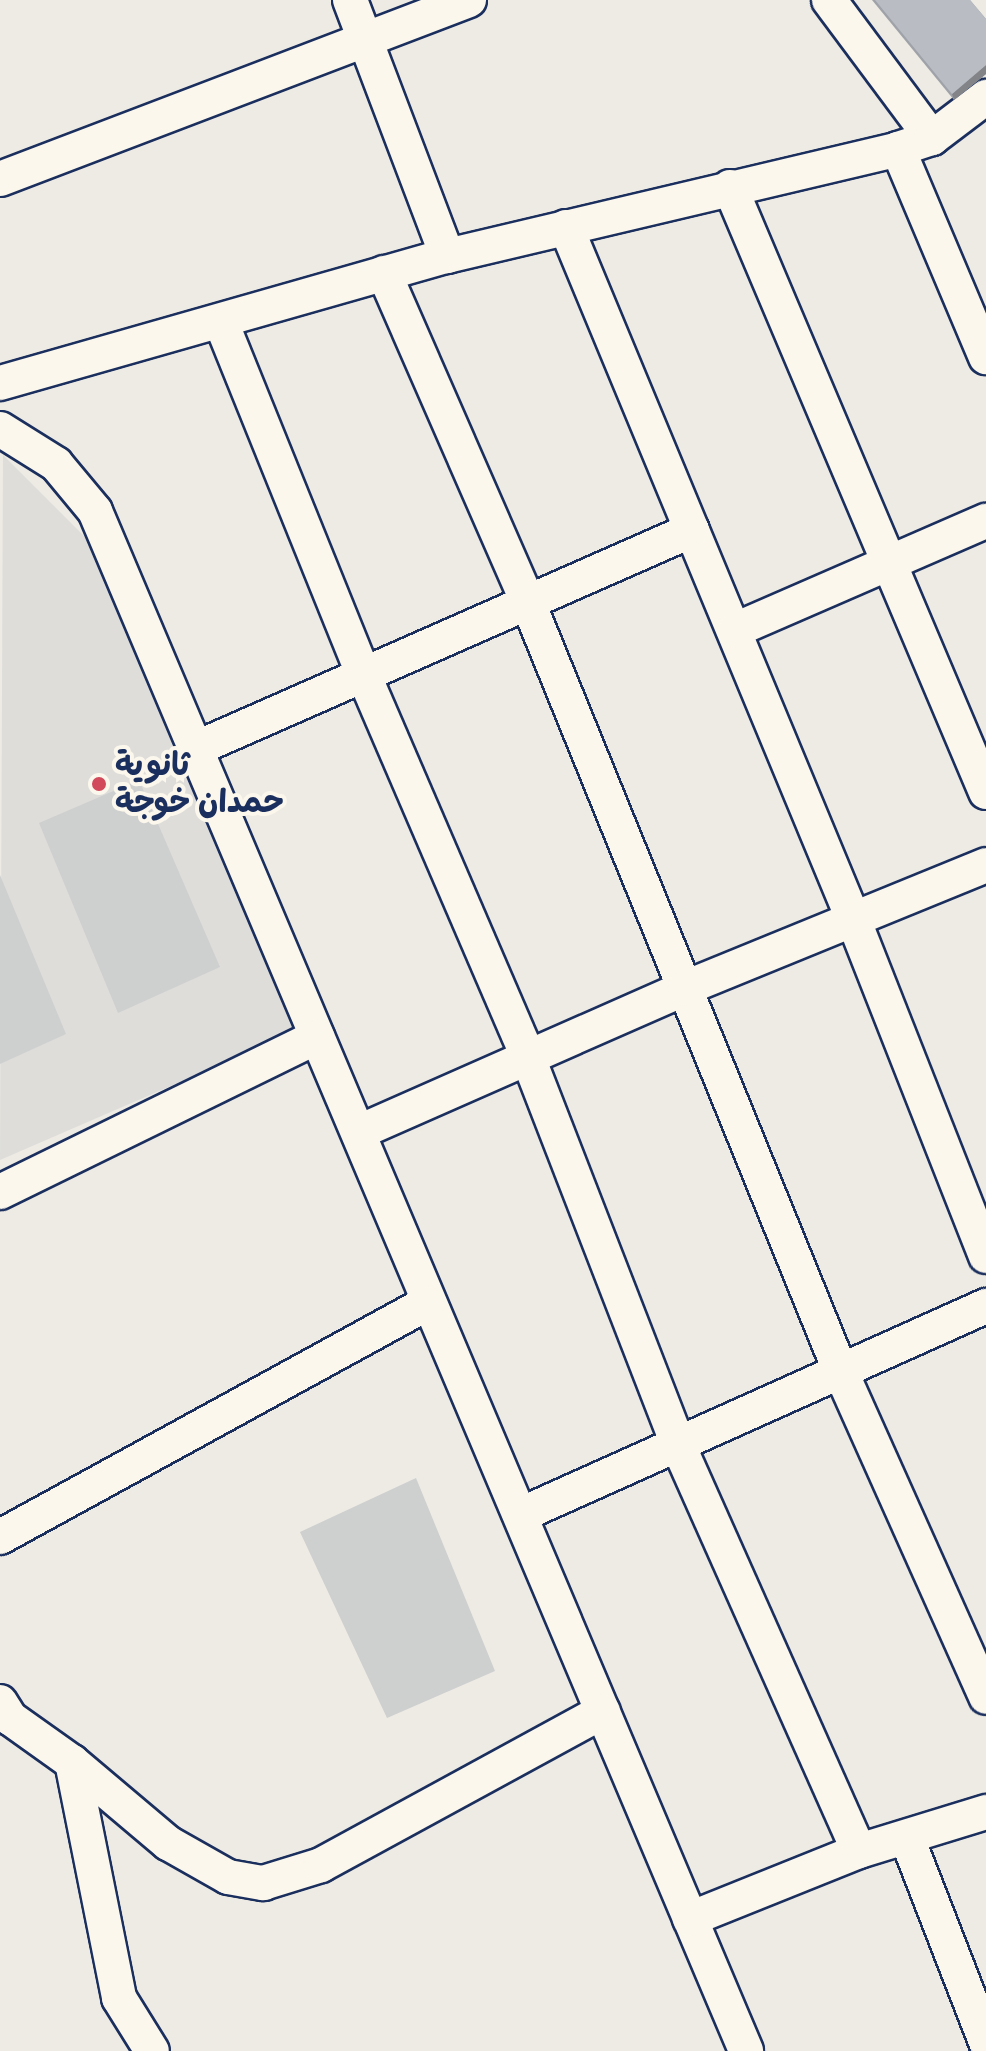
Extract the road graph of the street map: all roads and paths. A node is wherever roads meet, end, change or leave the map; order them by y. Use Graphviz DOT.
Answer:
graph roads {
  1 [pos="350,0"];
  2 [pos="469,0"];
  3 [pos="829,0"];
  4 [pos="365,39"];
  5 [pos="986,97"];
  6 [pos="932,138"];
  7 [pos="898,149"];
  8 [pos="0,179"];
  9 [pos="730,187"];
  10 [pos="566,227"];
  11 [pos="447,256"];
  12 [pos="384,273"];
  13 [pos="221,322"];
  14 [pos="986,357"];
  15 [pos="0,383"];
  16 [pos="1,431"];
  17 [pos="986,521"];
  18 [pos="692,530"];
  19 [pos="889,561"];
  20 [pos="529,605"];
  21 [pos="735,630"];
  22 [pos="365,678"];
  23 [pos="195,749"];
  24 [pos="984,782"];
  25 [pos="986,865"];
  26 [pos="854,921"];
  27 [pos="685,988"];
  28 [pos="317,1037"];
  29 [pos="527,1055"];
  30 [pos="359,1132"];
  31 [pos="0,1192"];
  32 [pos="986,1256"];
  33 [pos="426,1304"];
  34 [pos="986,1306"];
  35 [pos="840,1370"];
  36 [pos="679,1447"];
  37 [pos="520,1515"];
  38 [pos="0,1537"];
  39 [pos="986,1697"];
  40 [pos="603,1711"];
  41 [pos="3,1714"];
  42 [pos="72,1762"];
  43 [pos="986,1812"];
  44 [pos="907,1838"];
  45 [pos="859,1851"];
  46 [pos="690,1919"];
  47 [pos="986,2042"];
  48 [pos="152,2051"];
  49 [pos="746,2051"];
  1 -- 4 [label="street"];
  2 -- 4 [label="street"];
  3 -- 6 [label="street"];
  4 -- 8 [label="street"];
  4 -- 11 [label="street"];
  5 -- 6 [label="street"];
  6 -- 7 [label="street"];
  7 -- 9 [label="street"];
  7 -- 14 [label="street"];
  9 -- 10 [label="street"];
  9 -- 19 [label="street"];
  10 -- 11 [label="street"];
  10 -- 18 [label="street"];
  11 -- 12 [label="street"];
  12 -- 13 [label="street"];
  12 -- 20 [label="street"];
  13 -- 15 [label="street"];
  13 -- 22 [label="street"];
  16 -- 23 [label="street"];
  17 -- 19 [label="street"];
  18 -- 20 [label="street"];
  18 -- 21 [label="street"];
  19 -- 21 [label="street"];
  19 -- 24 [label="street"];
  20 -- 22 [label="street"];
  20 -- 27 [label="street"];
  21 -- 26 [label="street"];
  22 -- 23 [label="street"];
  22 -- 29 [label="street"];
  23 -- 28 [label="street"];
  25 -- 26 [label="street"];
  26 -- 27 [label="street"];
  26 -- 32 [label="street"];
  27 -- 29 [label="street"];
  27 -- 35 [label="street"];
  28 -- 30 [label="street"];
  28 -- 31 [label="street"];
  29 -- 30 [label="street"];
  29 -- 36 [label="street"];
  30 -- 33 [label="street"];
  33 -- 37 [label="street"];
  33 -- 38 [label="street"];
  34 -- 35 [label="street"];
  35 -- 36 [label="street"];
  35 -- 39 [label="street"];
  36 -- 37 [label="street"];
  36 -- 45 [label="street"];
  37 -- 40 [label="street"];
  40 -- 42 [label="street"];
  40 -- 46 [label="street"];
  41 -- 42 [label="street"];
  42 -- 48 [label="street"];
  43 -- 44 [label="street"];
  44 -- 45 [label="street"];
  44 -- 47 [label="street"];
  45 -- 46 [label="street"];
  46 -- 49 [label="street"];
}
